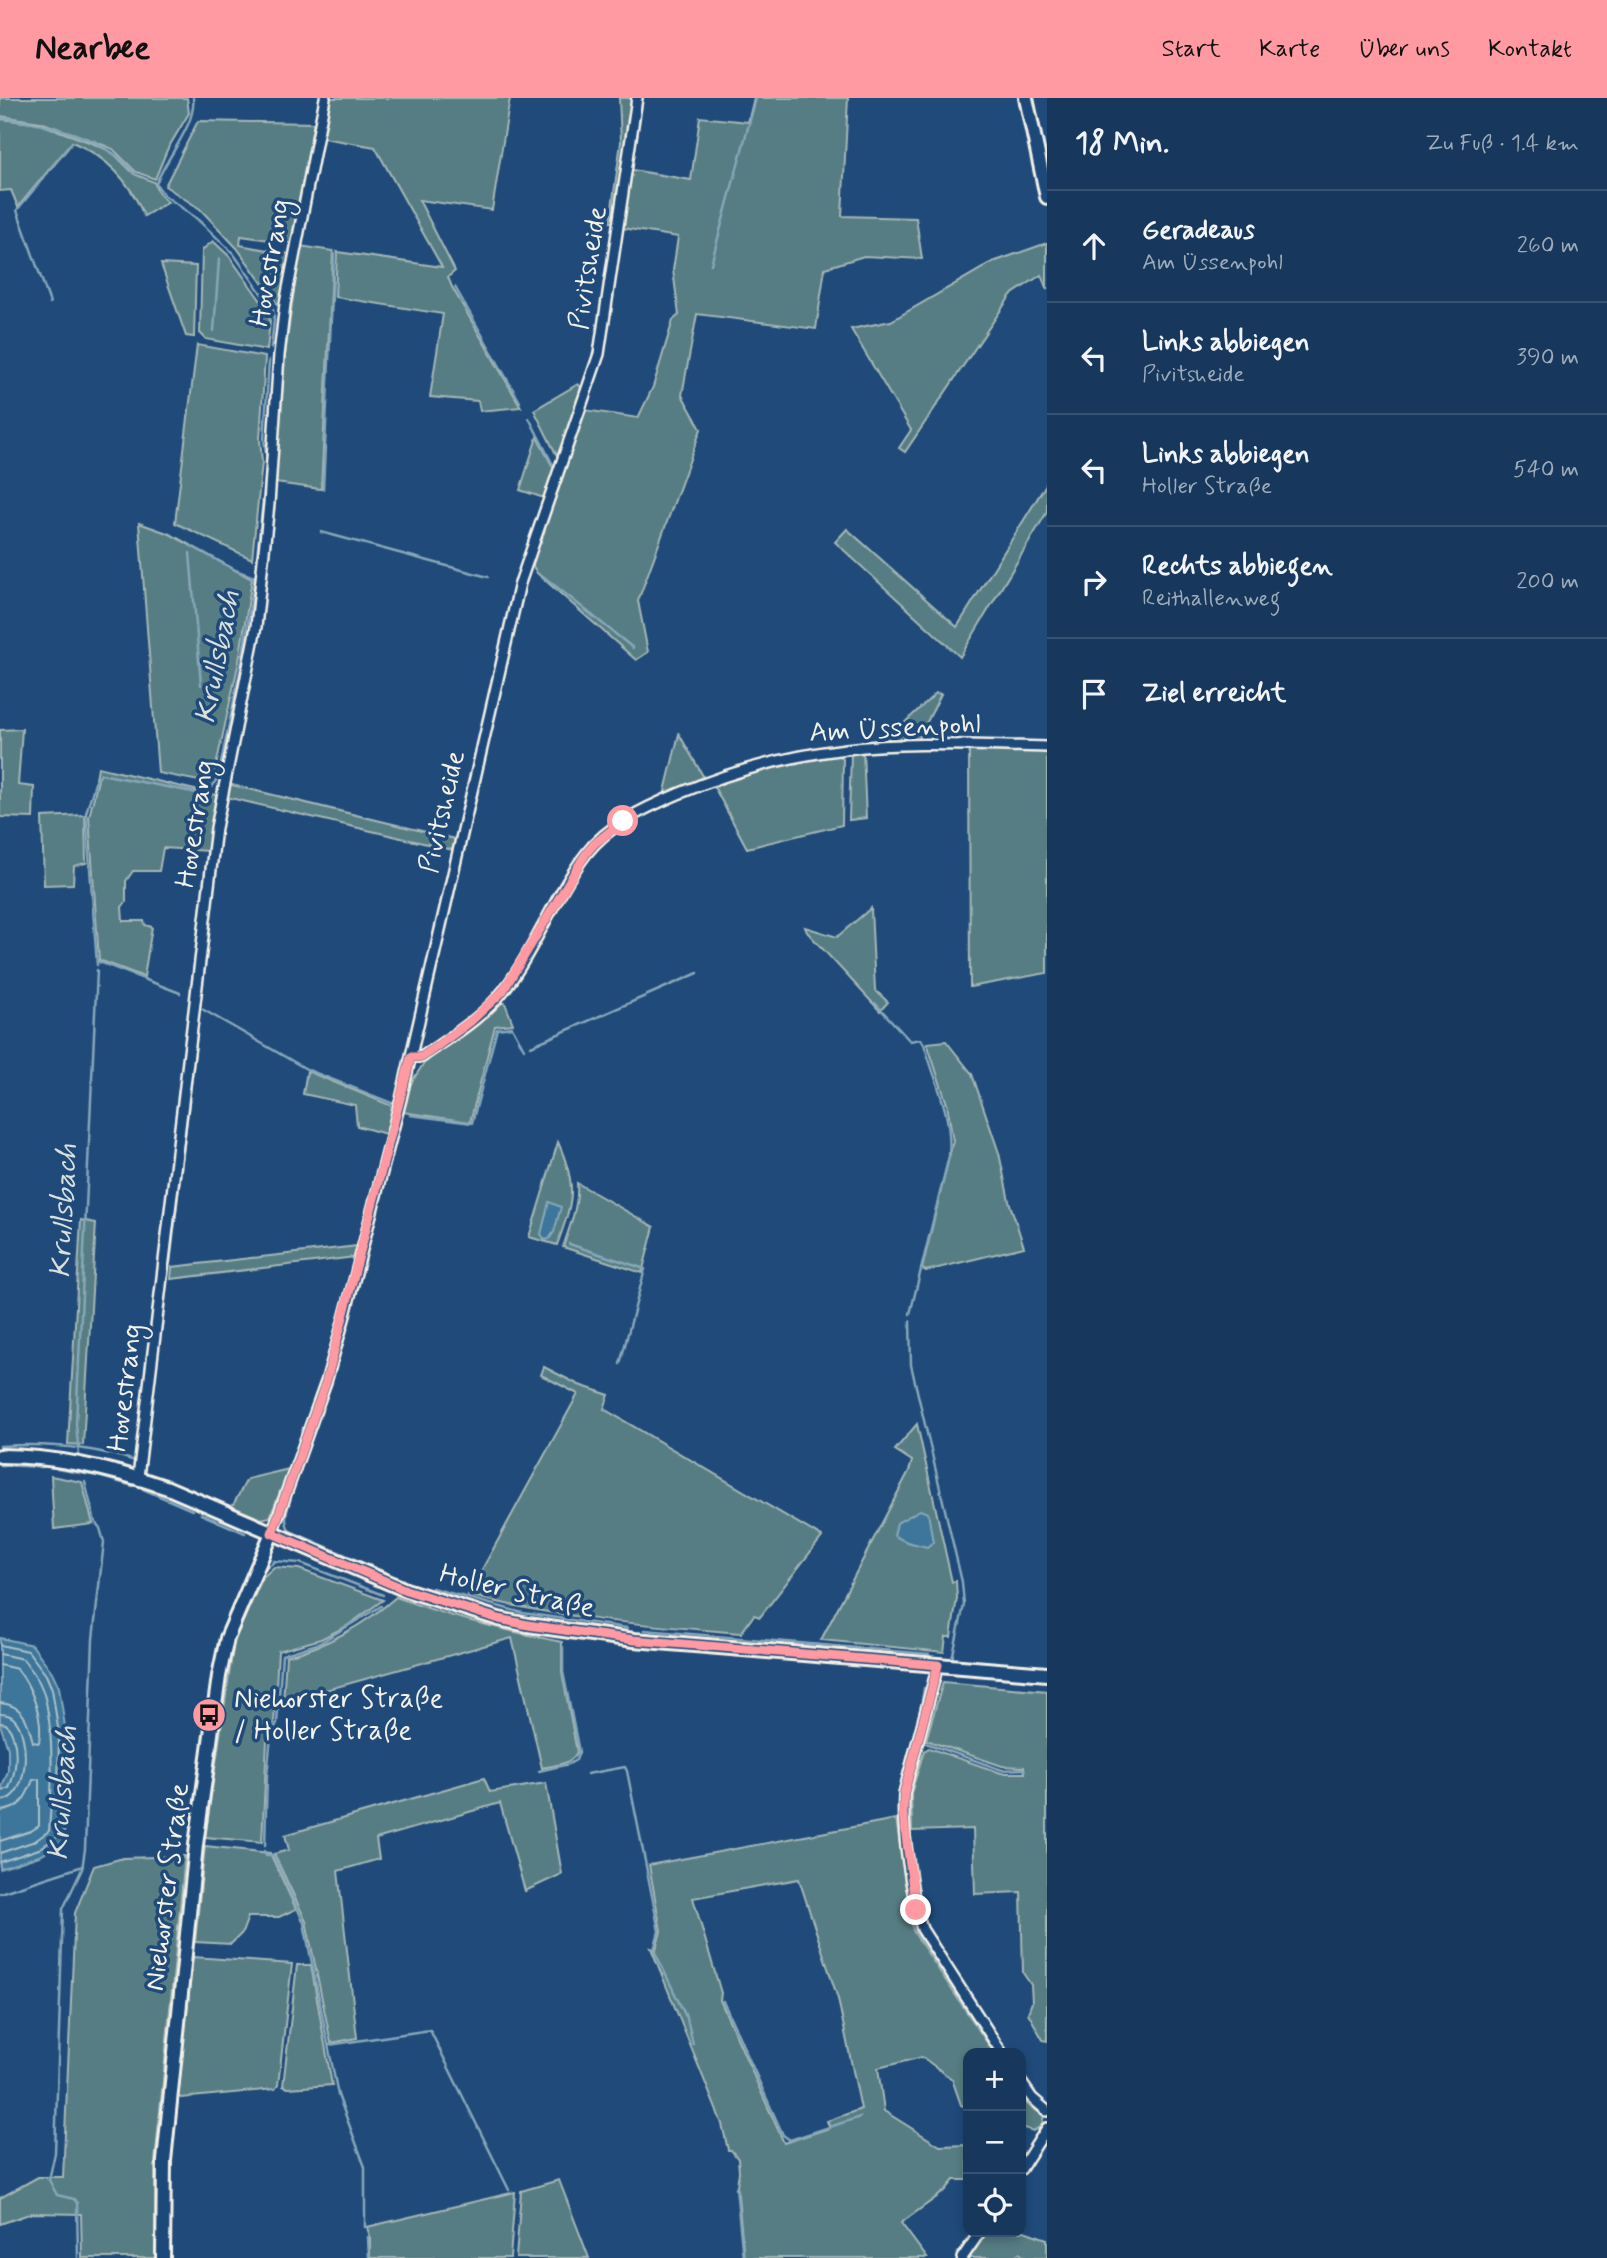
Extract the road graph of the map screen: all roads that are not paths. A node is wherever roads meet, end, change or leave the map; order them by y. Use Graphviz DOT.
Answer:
graph roads {
  1 [pos="325,98"];
  2 [pos="637,98"];
  3 [pos="1026,98"];
  4 [pos="1047,197"];
  5 [pos="1047,747"];
  6 [pos="411,1057"];
  7 [pos="0,1456"];
  8 [pos="138,1477"];
  9 [pos="272,1533"];
  10 [pos="938,1665"];
  11 [pos="1047,1674"];
  12 [pos="999,2048"];
  13 [pos="1026,2090"];
  14 [pos="1047,2111"];
  15 [pos="1047,2128"];
  16 [pos="1026,2161"];
  17 [pos="977,2237"];
  18 [pos="163,2258"];
  19 [pos="962,2258"];
  1 -- 8 [label="street, Hovestrang"];
  2 -- 6 [label="street, Pivitsheide"];
  3 -- 4 [label="street"];
  5 -- 6 [label="street, Am Üssenpohl"];
  6 -- 9 [label="street, Pivitsheide"];
  7 -- 8 [label="street, Holler Straße"];
  8 -- 9 [label="street, Holler Straße"];
  9 -- 10 [label="street, Holler Straße"];
  9 -- 18 [label="street, Niehorster Straße"];
  10 -- 11 [label="street, Holler Straße"];
  10 -- 12 [label="street"];
  13 -- 14 [label="street"];
  15 -- 16 [label="street"];
  17 -- 19 [label="street"];
}
